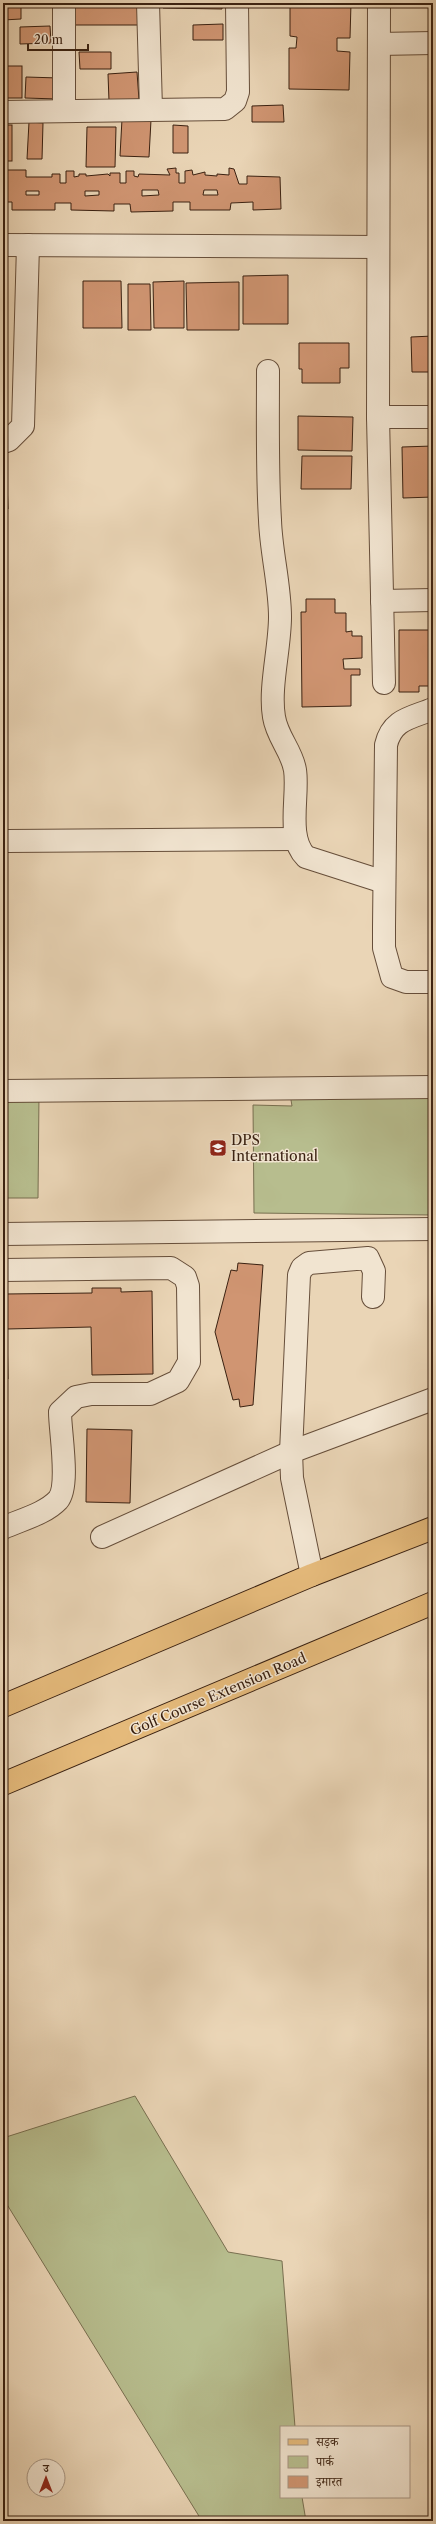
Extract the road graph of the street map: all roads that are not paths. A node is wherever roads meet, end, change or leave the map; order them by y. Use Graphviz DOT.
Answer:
graph roads {
  1 [pos="64,3"];
  2 [pos="148,3"];
  3 [pos="237,3"];
  4 [pos="379,3"];
  5 [pos="433,43"];
  6 [pos="378,44"];
  7 [pos="151,109"];
  8 [pos="64,111"];
  9 [pos="3,112"];
  10 [pos="3,244"];
  11 [pos="28,245"];
  12 [pos="378,247"];
  13 [pos="268,372"];
  14 [pos="378,417"];
  15 [pos="433,417"];
  16 [pos="3,442"];
  17 [pos="433,600"];
  18 [pos="382,601"];
  19 [pos="384,683"];
  20 [pos="433,709"];
  21 [pos="295,839"];
  22 [pos="7,841"];
  23 [pos="384,882"];
  24 [pos="433,982"];
  25 [pos="433,1087"];
  26 [pos="3,1091"];
  27 [pos="433,1229"];
  28 [pos="3,1234"];
  29 [pos="3,1270"];
  30 [pos="373,1297"];
  31 [pos="433,1399"];
  32 [pos="291,1452"];
  33 [pos="3,1528"];
  34 [pos="433,1528"];
  35 [pos="102,1537"];
  36 [pos="312,1575"];
  37 [pos="433,1603"];
  38 [pos="3,1706"];
  39 [pos="3,1784"];
  1 -- 8 [label="street"];
  2 -- 7 [label="street"];
  3 -- 7 [label="street"];
  4 -- 6 [label="street"];
  5 -- 6 [label="street"];
  6 -- 12 [label="street"];
  7 -- 8 [label="street"];
  8 -- 9 [label="street"];
  10 -- 11 [label="street"];
  11 -- 12 [label="street"];
  11 -- 16 [label="street"];
  12 -- 14 [label="street"];
  13 -- 21 [label="street"];
  14 -- 15 [label="street"];
  14 -- 18 [label="street"];
  17 -- 18 [label="street"];
  18 -- 19 [label="street"];
  20 -- 23 [label="street"];
  21 -- 22 [label="street"];
  21 -- 23 [label="street"];
  23 -- 24 [label="street"];
  25 -- 26 [label="street"];
  27 -- 28 [label="street"];
  29 -- 33 [label="street"];
  30 -- 32 [label="street"];
  31 -- 32 [label="street"];
  32 -- 35 [label="street"];
  32 -- 36 [label="street"];
  34 -- 36 [label="main road"];
  36 -- 38 [label="main road"];
  37 -- 39 [label="main road, Golf Course Extension Road"];
}
